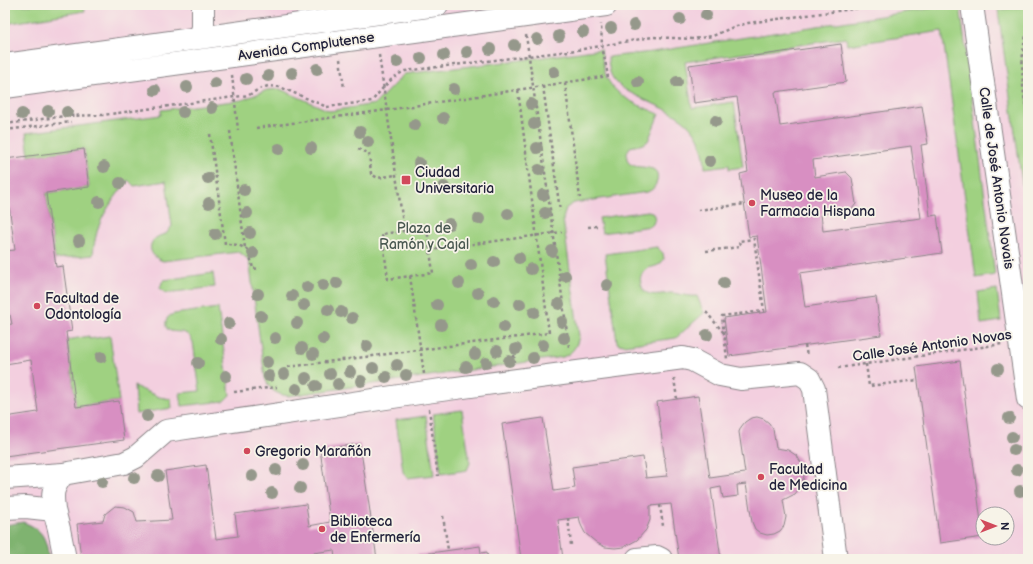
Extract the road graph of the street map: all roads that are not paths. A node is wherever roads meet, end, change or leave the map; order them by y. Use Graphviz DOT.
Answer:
graph roads {
  1 [pos="203,5"];
  2 [pos="437,5"];
  3 [pos="972,5"];
  4 [pos="603,12"];
  5 [pos="199,38"];
  6 [pos="5,65"];
  7 [pos="5,87"];
  8 [pos="1028,399"];
  9 [pos="63,474"];
  10 [pos="5,478"];
  11 [pos="5,508"];
  12 [pos="54,510"];
  13 [pos="64,559"];
  14 [pos="637,559"];
  15 [pos="661,559"];
  16 [pos="836,559"];
  1 -- 5 [label="street"];
  2 -- 5 [label="street, Avenida Complutense"];
  3 -- 8 [label="street, Calle de José Antonio Novais"];
  4 -- 7 [label="street, Avenida Complutense"];
  5 -- 6 [label="street, Avenida Complutense"];
  9 -- 10 [label="street"];
  9 -- 12 [label="street"];
  9 -- 16 [label="street"];
  11 -- 12 [label="street"];
  12 -- 13 [label="street"];
  14 -- 15 [label="street"];
}
